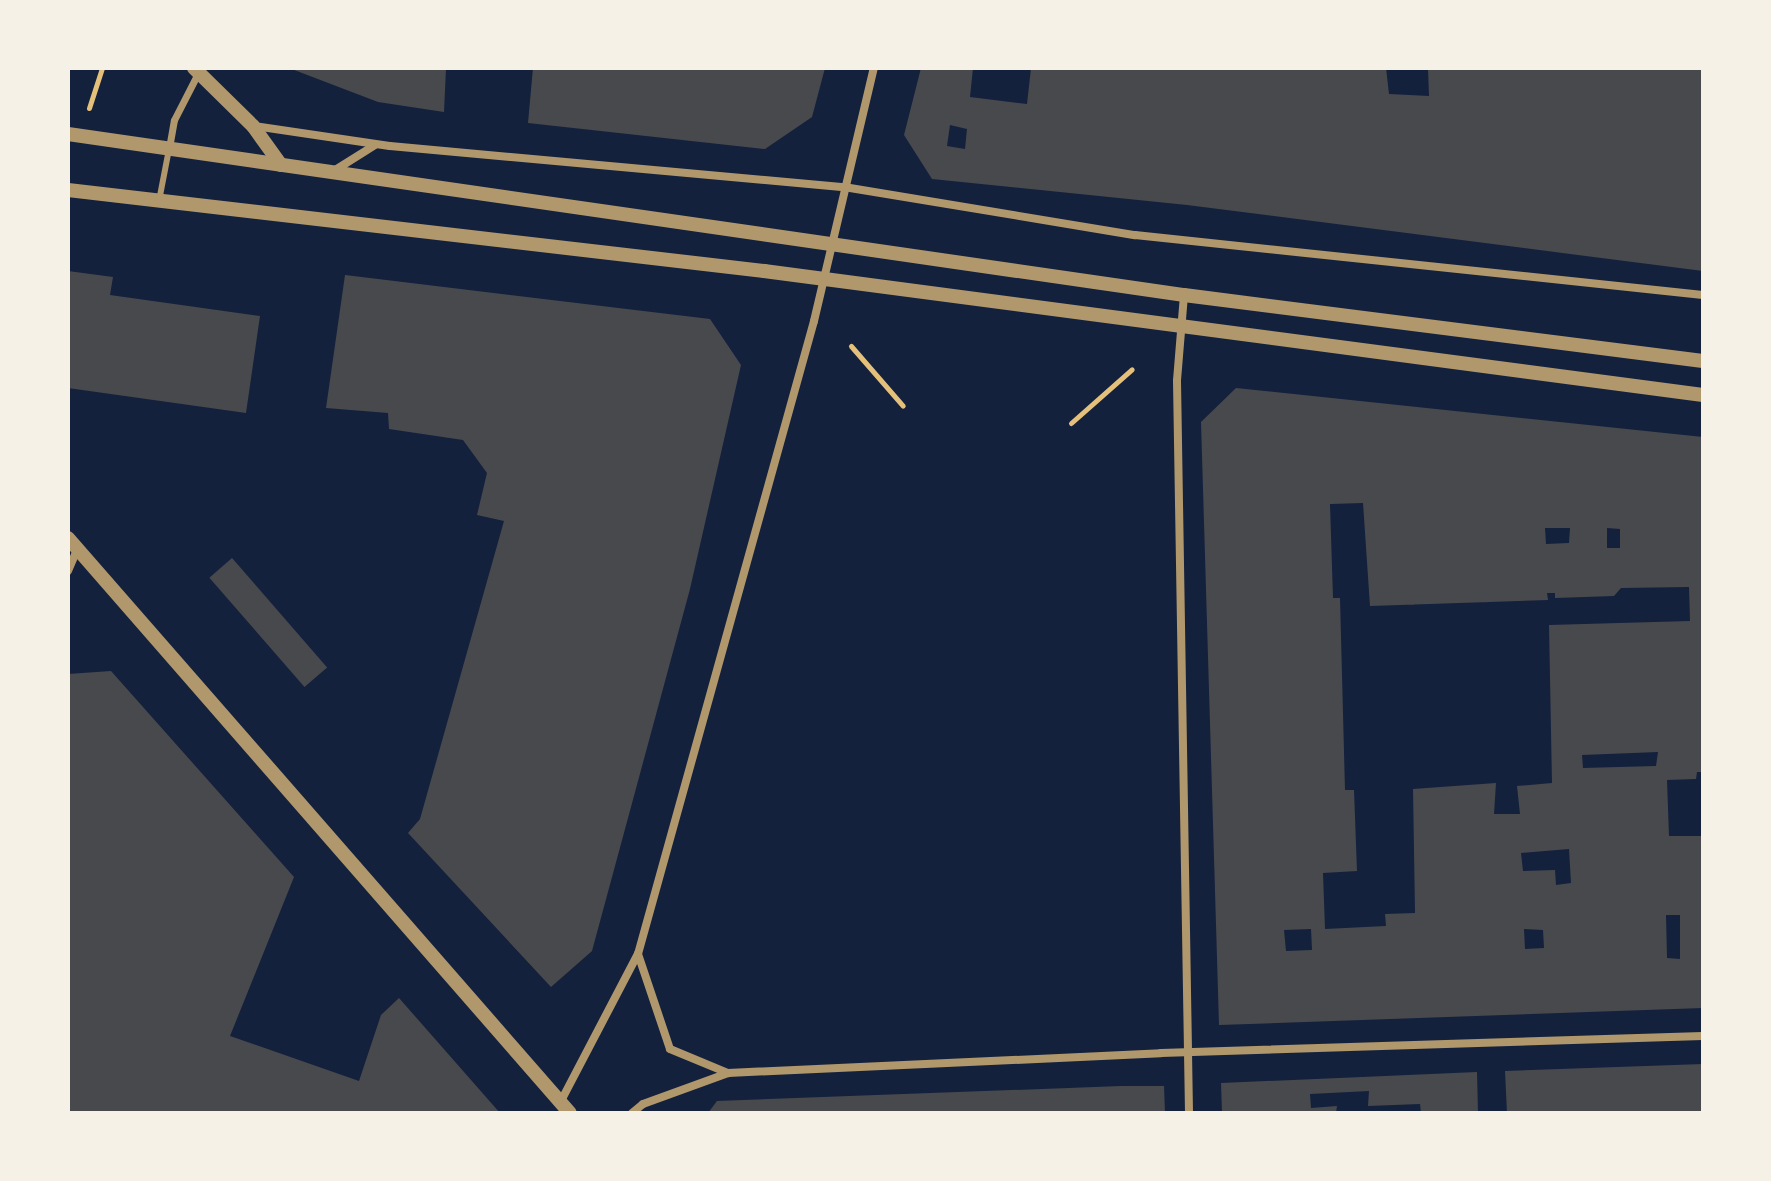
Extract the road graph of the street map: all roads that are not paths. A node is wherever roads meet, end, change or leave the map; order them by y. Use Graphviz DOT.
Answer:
graph roads {
  1 [pos="874,68"];
  2 [pos="196,70"];
  3 [pos="253,126"];
  4 [pos="68,134"];
  5 [pos="375,144"];
  6 [pos="169,148"];
  7 [pos="281,165"];
  8 [pos="331,173"];
  9 [pos="844,187"];
  10 [pos="68,190"];
  11 [pos="159,201"];
  12 [pos="832,245"];
  13 [pos="824,279"];
  14 [pos="1184,295"];
  15 [pos="1703,295"];
  16 [pos="1180,328"];
  17 [pos="1703,361"];
  18 [pos="1703,395"];
  19 [pos="72,544"];
  20 [pos="68,571"];
  21 [pos="638,954"];
  22 [pos="1703,1036"];
  23 [pos="1187,1052"];
  24 [pos="728,1073"];
  25 [pos="566,1107"];
  26 [pos="632,1113"];
  27 [pos="1189,1113"];
  1 -- 9 [label="street"];
  2 -- 3 [label="street"];
  2 -- 6 [label="street"];
  3 -- 5 [label="street"];
  3 -- 7 [label="street"];
  4 -- 6 [label="street"];
  5 -- 8 [label="street"];
  5 -- 9 [label="street"];
  6 -- 7 [label="street"];
  6 -- 11 [label="lane"];
  7 -- 8 [label="street"];
  8 -- 12 [label="street"];
  9 -- 12 [label="street"];
  9 -- 15 [label="street"];
  10 -- 11 [label="street"];
  11 -- 13 [label="street"];
  12 -- 13 [label="street"];
  12 -- 14 [label="street"];
  13 -- 16 [label="street"];
  13 -- 21 [label="street"];
  14 -- 16 [label="street"];
  14 -- 17 [label="street"];
  16 -- 18 [label="street"];
  16 -- 23 [label="street"];
  19 -- 20 [label="street"];
  19 -- 25 [label="street"];
  21 -- 24 [label="street"];
  21 -- 25 [label="street"];
  22 -- 23 [label="street"];
  23 -- 24 [label="street"];
  23 -- 27 [label="street"];
  24 -- 26 [label="street"];
}
